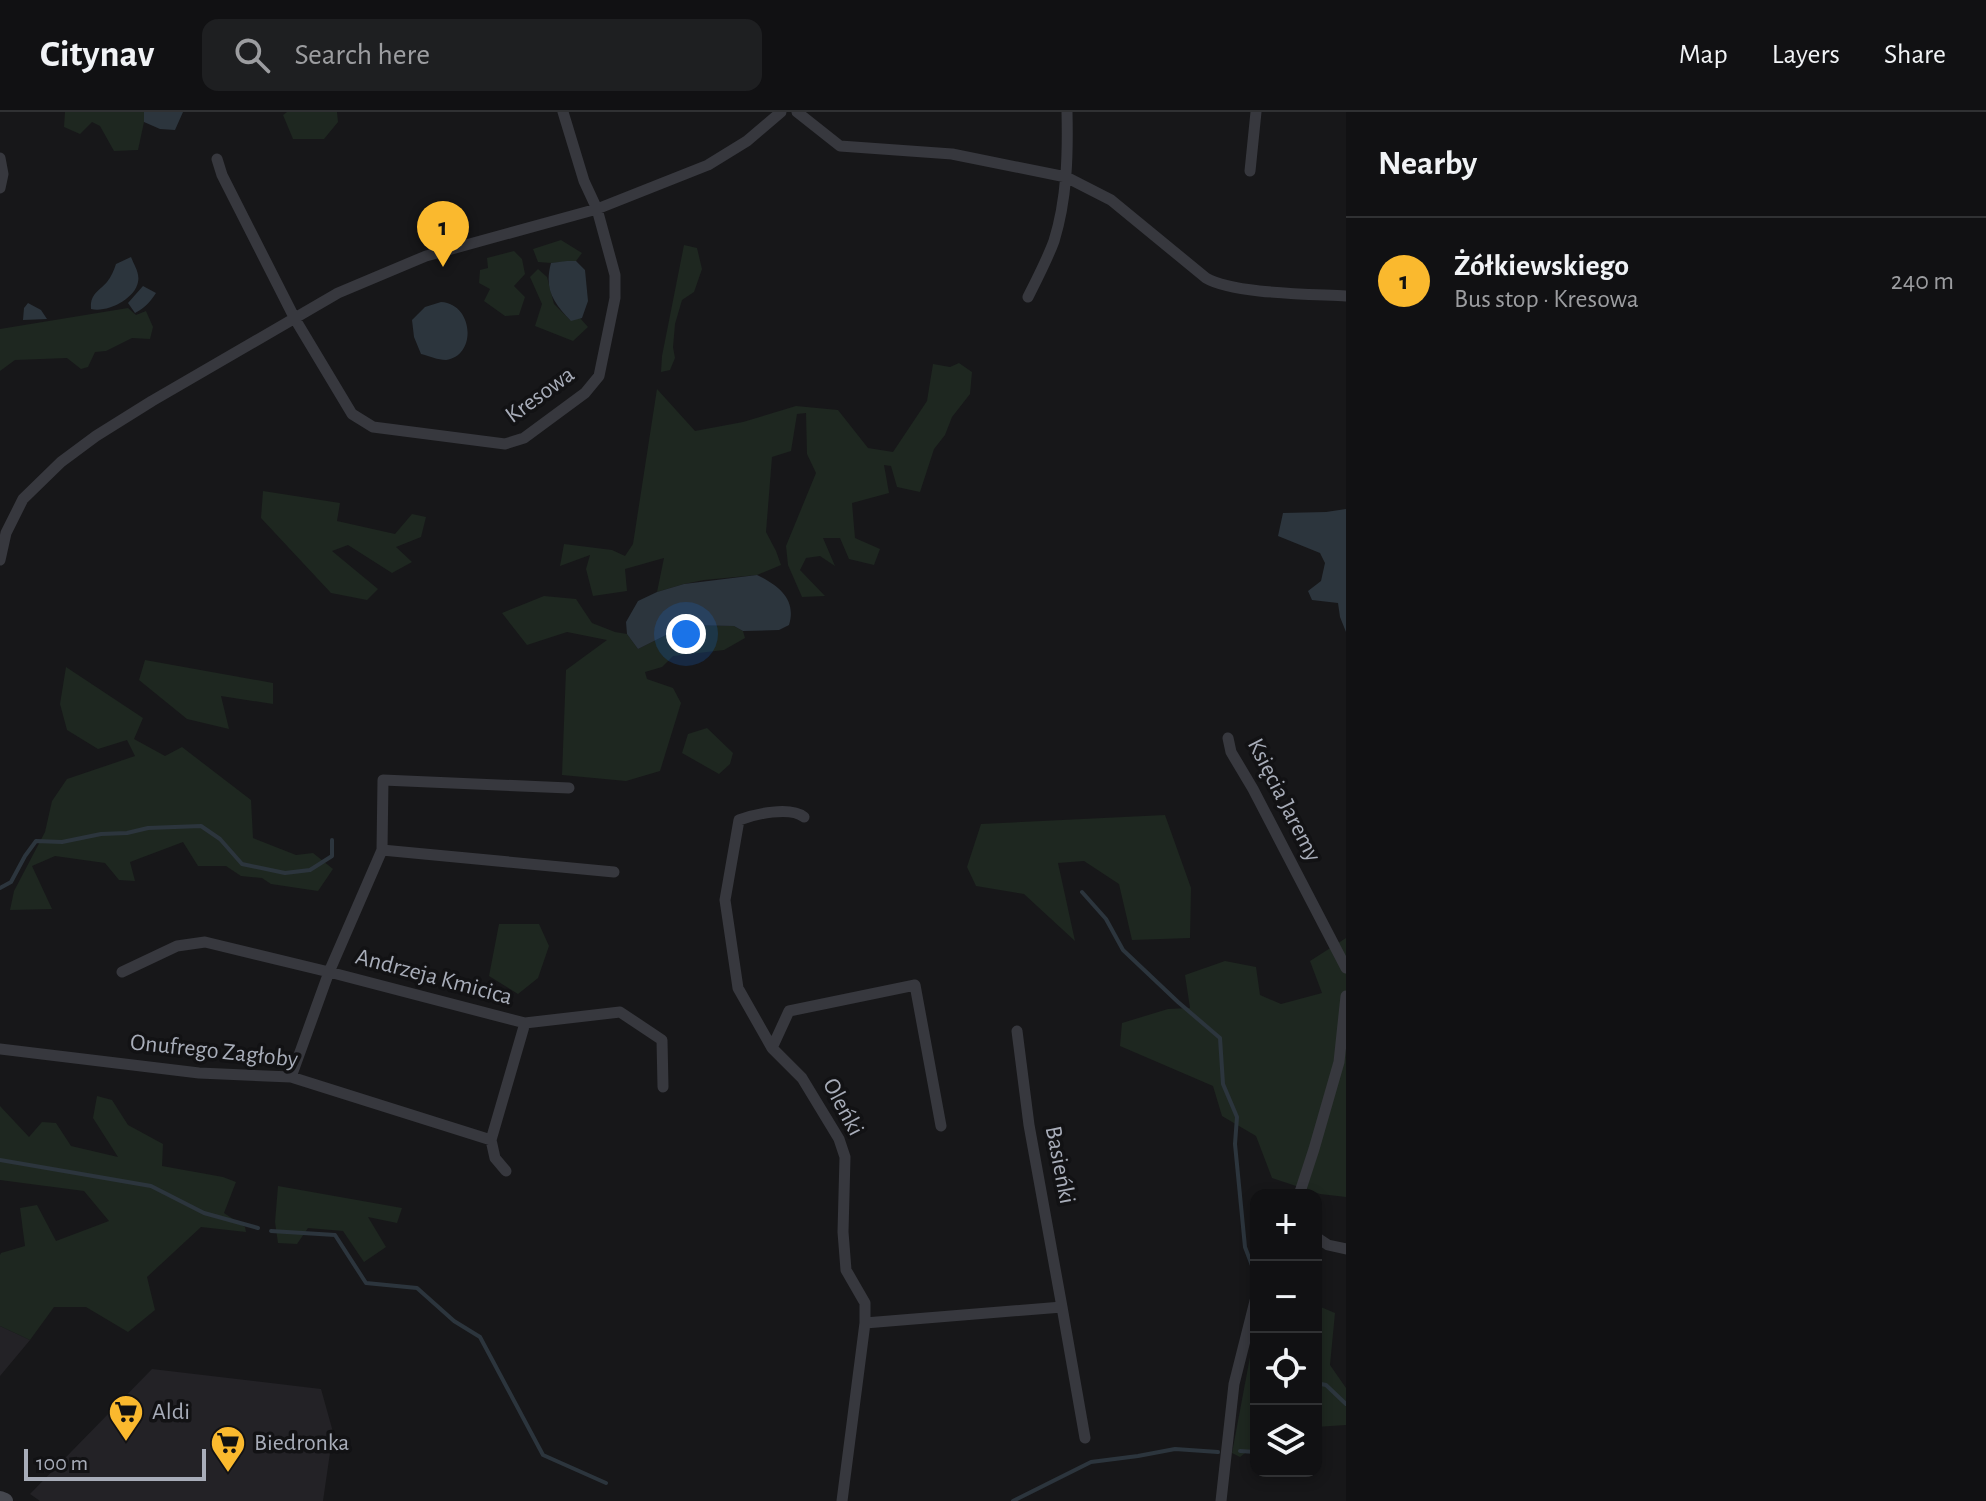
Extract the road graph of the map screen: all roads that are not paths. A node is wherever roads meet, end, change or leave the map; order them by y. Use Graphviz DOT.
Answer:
graph roads {
  1 [pos="563,112"];
  2 [pos="781,112"];
  3 [pos="797,112"];
  4 [pos="1067,112"];
  5 [pos="1256,112"];
  6 [pos="0,158"];
  7 [pos="217,159"];
  8 [pos="1250,171"];
  9 [pos="1066,177"];
  10 [pos="0,188"];
  11 [pos="597,209"];
  12 [pos="1346,296"];
  13 [pos="1028,297"];
  14 [pos="295,319"];
  15 [pos="0,560"];
  16 [pos="1228,738"];
  17 [pos="569,788"];
  18 [pos="804,817"];
  19 [pos="382,850"];
  20 [pos="614,872"];
  21 [pos="1346,968"];
  22 [pos="122,972"];
  23 [pos="329,972"];
  24 [pos="1346,996"];
  25 [pos="525,1023"];
  26 [pos="1017,1031"];
  27 [pos="772,1048"];
  28 [pos="0,1049"];
  29 [pos="291,1077"];
  30 [pos="663,1087"];
  31 [pos="941,1126"];
  32 [pos="491,1140"];
  33 [pos="506,1171"];
  34 [pos="1301,1189"];
  35 [pos="1322,1241"];
  36 [pos="1346,1249"];
  37 [pos="1062,1307"];
  38 [pos="1250,1321"];
  39 [pos="865,1323"];
  40 [pos="1085,1438"];
  41 [pos="842,1501"];
  42 [pos="1221,1501"];
  1 -- 11 [label="street, Kresowa"];
  2 -- 11 [label="street"];
  3 -- 9 [label="street"];
  4 -- 9 [label="street"];
  5 -- 8 [label="street"];
  6 -- 10 [label="street"];
  7 -- 14 [label="street, Kresowa"];
  9 -- 12 [label="street"];
  9 -- 13 [label="street"];
  11 -- 14 [label="street"];
  11 -- 14 [label="street, Kresowa"];
  14 -- 15 [label="street"];
  16 -- 21 [label="street, Księcia Jaremy"];
  17 -- 19 [label="street, Andrzeja Kmicica"];
  18 -- 27 [label="street, Oleńki"];
  19 -- 20 [label="street"];
  19 -- 23 [label="street, Andrzeja Kmicica"];
  22 -- 23 [label="street, Andrzeja Kmicica"];
  23 -- 25 [label="street, Andrzeja Kmicica"];
  23 -- 29 [label="street, Andrzeja Kmicica"];
  24 -- 34 [label="street"];
  25 -- 30 [label="street, Andrzeja Kmicica"];
  25 -- 32 [label="street"];
  26 -- 37 [label="street, Basieńki"];
  27 -- 31 [label="street"];
  27 -- 39 [label="street, Oleńki"];
  28 -- 29 [label="street, Onufrego Zagłoby"];
  29 -- 32 [label="street, Onufrego Zagłoby"];
  32 -- 33 [label="street"];
  35 -- 36 [label="street"];
  37 -- 39 [label="street"];
  37 -- 40 [label="street, Basieńki"];
  38 -- 42 [label="street"];
  39 -- 41 [label="street, Oleńki"];
}
